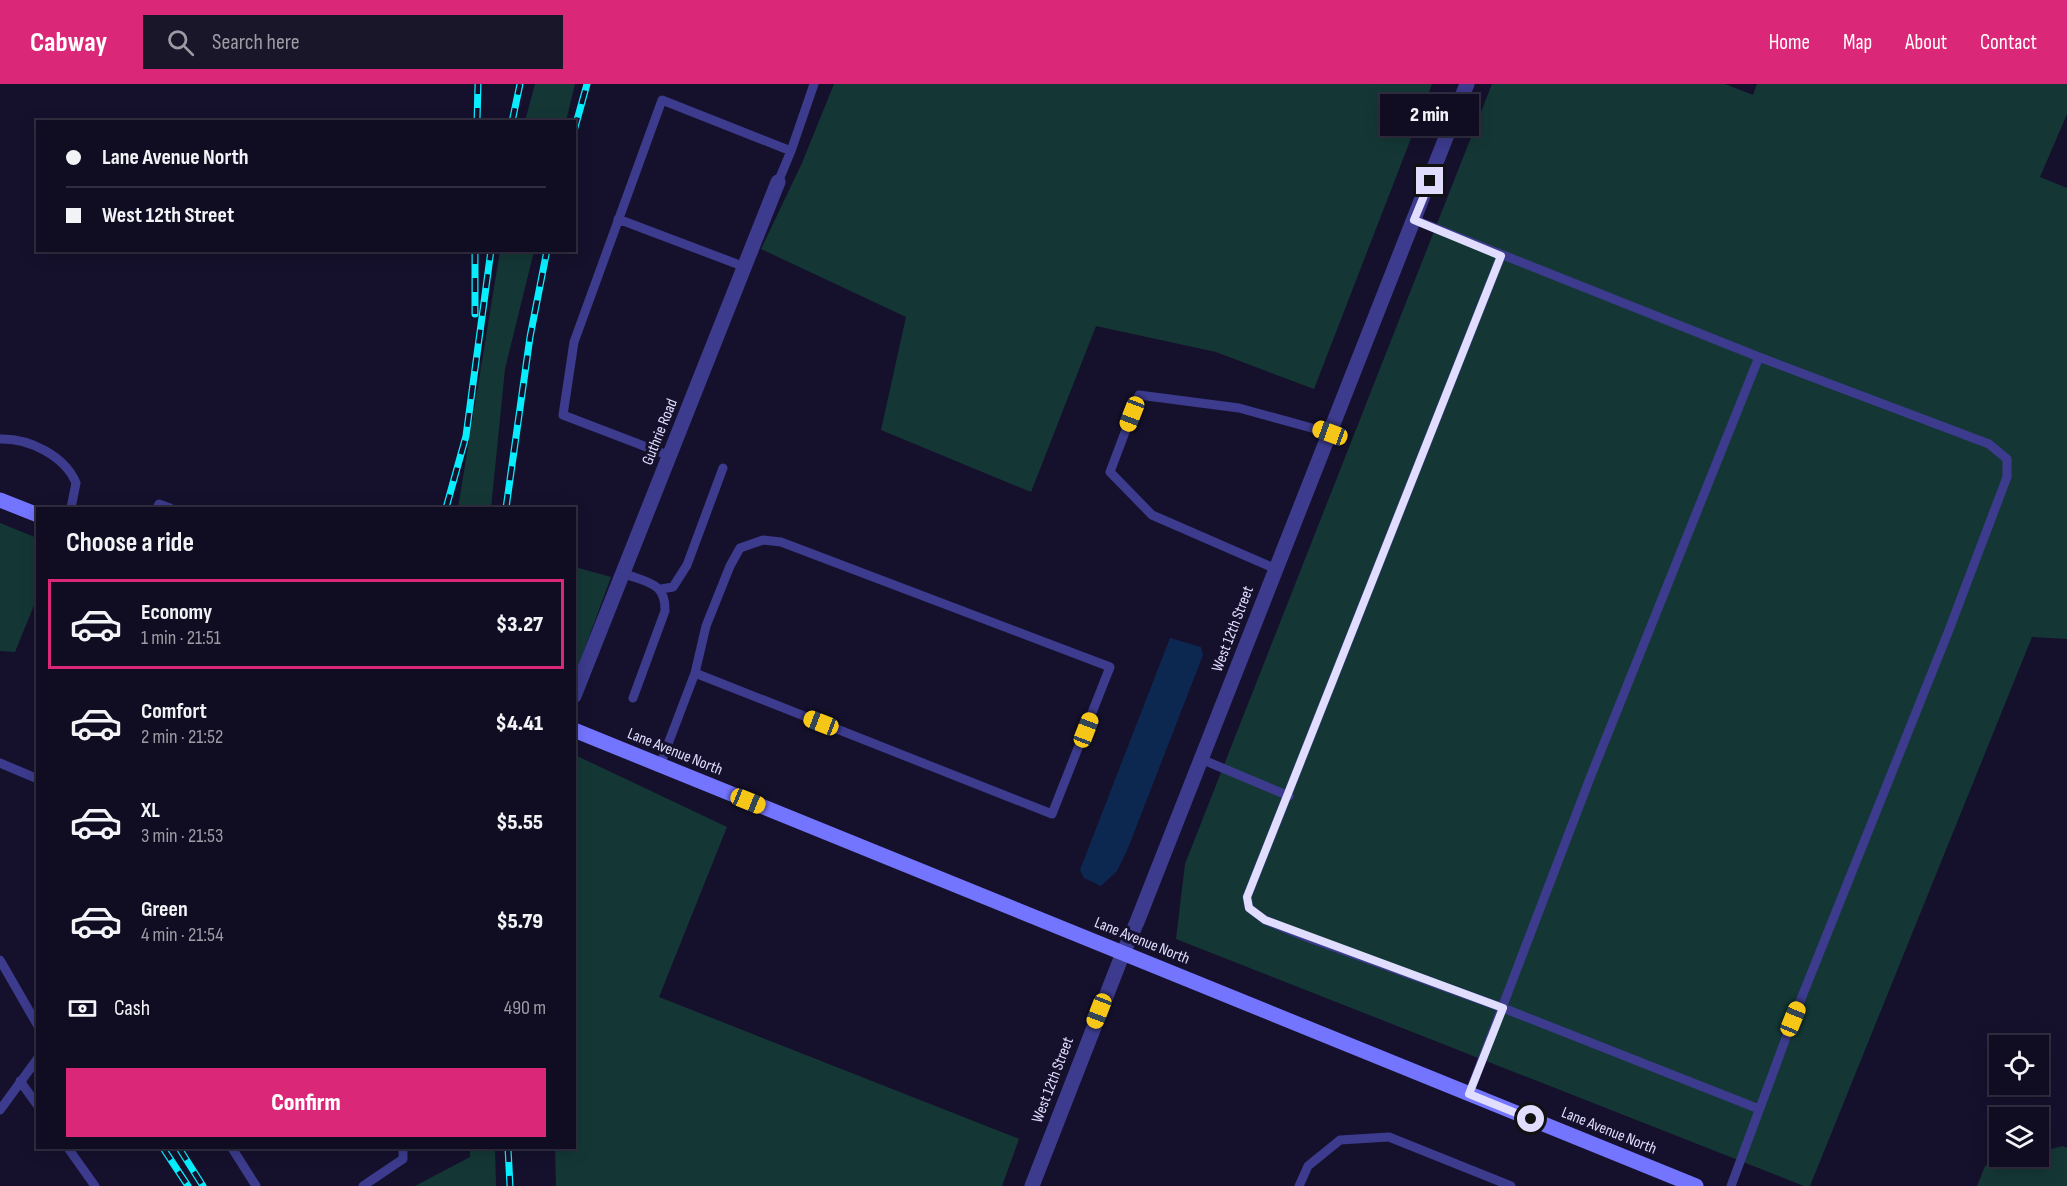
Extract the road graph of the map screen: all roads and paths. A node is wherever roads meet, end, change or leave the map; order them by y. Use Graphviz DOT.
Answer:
graph roads {
  1 [pos="814,84"];
  2 [pos="1467,84"];
  3 [pos="790,151"];
  4 [pos="778,182"];
  5 [pos="618,219"];
  6 [pos="1414,220"];
  7 [pos="1501,256"];
  8 [pos="745,267"];
  9 [pos="1759,357"];
  10 [pos="1330,433"];
  11 [pos="0,440"];
  12 [pos="670,456"];
  13 [pos="723,468"];
  14 [pos="0,500"];
  15 [pos="71,507"];
  16 [pos="36,514"];
  17 [pos="1276,569"];
  18 [pos="623,573"];
  19 [pos="661,589"];
  20 [pos="695,673"];
  21 [pos="576,691"];
  22 [pos="633,698"];
  23 [pos="576,731"];
  24 [pos="1201,759"];
  25 [pos="0,763"];
  26 [pos="660,765"];
  27 [pos="36,778"];
  28 [pos="1289,796"];
  29 [pos="1123,953"];
  30 [pos="0,960"];
  31 [pos="1503,1008"];
  32 [pos="36,1023"];
  33 [pos="36,1061"];
  34 [pos="20,1082"];
  35 [pos="1469,1094"];
  36 [pos="36,1103"];
  37 [pos="1758,1109"];
  38 [pos="0,1110"];
  39 [pos="69,1149"];
  40 [pos="233,1149"];
  41 [pos="404,1149"];
  42 [pos="1495,1183"];
  43 [pos="95,1186"];
  44 [pos="256,1186"];
  45 [pos="363,1186"];
  46 [pos="1032,1186"];
  47 [pos="1299,1186"];
  48 [pos="1511,1186"];
  49 [pos="1696,1186"];
  50 [pos="1731,1186"];
  1 -- 3 [label="lane"];
  2 -- 6 [label="street, West 12th Street"];
  3 -- 4 [label="lane"];
  3 -- 5 [label="lane"];
  4 -- 8 [label="street, Guthrie Road"];
  5 -- 8 [label="lane"];
  5 -- 12 [label="lane"];
  6 -- 7 [label="lane"];
  6 -- 10 [label="street, West 12th Street"];
  7 -- 9 [label="lane"];
  7 -- 28 [label="lane"];
  8 -- 12 [label="street, Guthrie Road"];
  9 -- 31 [label="lane"];
  9 -- 37 [label="lane"];
  10 -- 17 [label="street, West 12th Street"];
  10 -- 17 [label="lane"];
  11 -- 15 [label="lane"];
  12 -- 18 [label="street, Guthrie Road"];
  13 -- 19 [label="lane"];
  14 -- 16 [label="main road"];
  17 -- 24 [label="street, West 12th Street"];
  18 -- 19 [label="lane"];
  18 -- 21 [label="street, Guthrie Road"];
  19 -- 22 [label="lane"];
  20 -- 20 [label="lane"];
  20 -- 26 [label="lane"];
  23 -- 26 [label="main road, Lane Avenue North"];
  24 -- 28 [label="lane"];
  24 -- 29 [label="street, West 12th Street"];
  25 -- 27 [label="lane"];
  26 -- 29 [label="main road, Lane Avenue North"];
  28 -- 31 [label="lane"];
  29 -- 35 [label="main road, Lane Avenue North"];
  29 -- 46 [label="street, West 12th Street"];
  30 -- 32 [label="lane"];
  31 -- 35 [label="lane"];
  31 -- 37 [label="lane"];
  33 -- 34 [label="lane"];
  34 -- 36 [label="lane"];
  34 -- 38 [label="lane"];
  35 -- 49 [label="main road, Lane Avenue North"];
  37 -- 50 [label="lane"];
  39 -- 43 [label="lane"];
  40 -- 44 [label="lane"];
  41 -- 45 [label="lane"];
  42 -- 47 [label="lane"];
  42 -- 48 [label="lane"];
}
